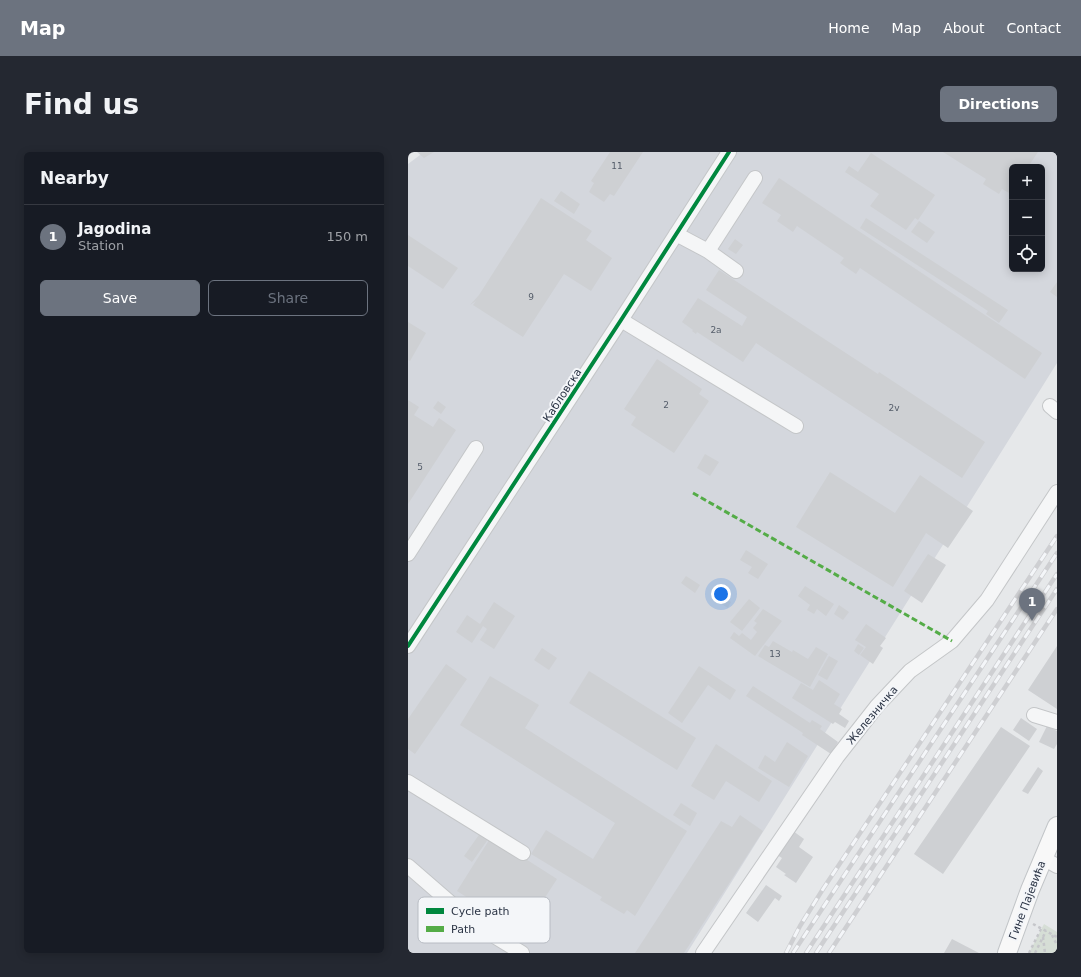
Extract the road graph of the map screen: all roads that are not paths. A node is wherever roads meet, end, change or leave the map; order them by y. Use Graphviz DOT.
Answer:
graph roads {
  1 [pos="728,152"];
  2 [pos="755,178"];
  3 [pos="676,234"];
  4 [pos="708,251"];
  5 [pos="736,271"];
  6 [pos="621,320"];
  7 [pos="796,426"];
  8 [pos="476,448"];
  9 [pos="1057,492"];
  10 [pos="408,554"];
  11 [pos="408,646"];
  12 [pos="1034,715"];
  13 [pos="1057,722"];
  14 [pos="408,782"];
  15 [pos="1057,826"];
  16 [pos="523,853"];
  17 [pos="1050,862"];
  18 [pos="408,866"];
  19 [pos="444,897"];
  20 [pos="506,943"];
  21 [pos="522,953"];
  22 [pos="703,953"];
  23 [pos="1007,953"];
  1 -- 3 [label="street, Кабловска"];
  2 -- 4 [label="street"];
  3 -- 4 [label="street"];
  3 -- 6 [label="street, Кабловска"];
  4 -- 5 [label="street"];
  6 -- 7 [label="street"];
  6 -- 11 [label="street, Кабловска"];
  8 -- 10 [label="street"];
  9 -- 22 [label="street, Железничка"];
  12 -- 13 [label="street"];
  14 -- 16 [label="street"];
  15 -- 17 [label="main road, Гине Пајевића"];
  17 -- 23 [label="main road, Гине Пајевића"];
  18 -- 19 [label="street"];
  20 -- 21 [label="street"];
}
